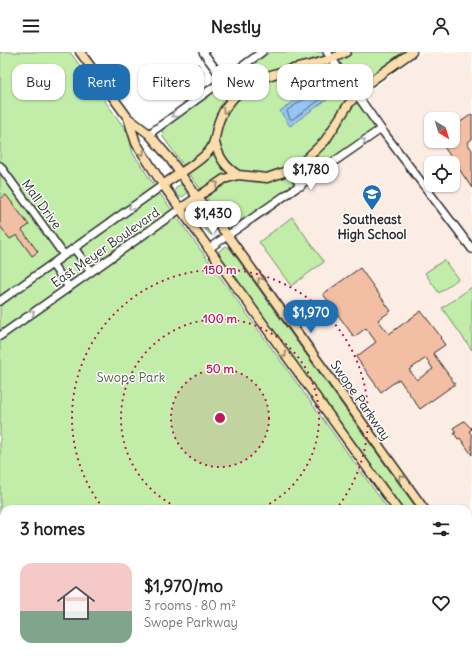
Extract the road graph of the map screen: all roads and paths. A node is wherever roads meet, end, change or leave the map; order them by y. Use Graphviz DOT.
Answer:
graph roads {
  1 [pos="80,52"];
  2 [pos="203,52"];
  3 [pos="262,52"];
  4 [pos="346,52"];
  5 [pos="412,52"];
  6 [pos="329,55"];
  7 [pos="212,64"];
  8 [pos="245,64"];
  9 [pos="335,64"];
  10 [pos="269,75"];
  11 [pos="373,79"];
  12 [pos="212,87"];
  13 [pos="232,100"];
  14 [pos="353,100"];
  15 [pos="361,100"];
  16 [pos="128,118"];
  17 [pos="381,129"];
  18 [pos="149,134"];
  19 [pos="215,143"];
  20 [pos="0,166"];
  21 [pos="290,170"];
  22 [pos="180,173"];
  23 [pos="238,175"];
  24 [pos="163,185"];
  25 [pos="301,186"];
  26 [pos="197,197"];
  27 [pos="180,209"];
  28 [pos="228,236"];
  29 [pos="74,248"];
  30 [pos="208,249"];
  31 [pos="472,249"];
  32 [pos="64,255"];
  33 [pos="52,264"];
  34 [pos="92,271"];
  35 [pos="69,287"];
  36 [pos="0,301"];
  37 [pos="0,336"];
  38 [pos="394,505"];
  39 [pos="421,505"];
  1 -- 16 [label="main road, Swope Parkway"];
  2 -- 7 [label="street"];
  3 -- 8 [label="street"];
  4 -- 6 [label="main road"];
  5 -- 11 [label="main road, East Meyer Boulevard"];
  6 -- 9 [label="street"];
  6 -- 10 [label="main road"];
  12 -- 18 [label="street, one-way"];
  13 -- 19 [label="main road, one-way"];
  14 -- 21 [label="main road, East Meyer Boulevard"];
  15 -- 17 [label="street"];
  16 -- 18 [label="main road, Swope Parkway"];
  16 -- 24 [label="main road, Swope Parkway, one-way"];
  25 -- 17 [label="street, one-way"];
  17 -- 31 [label="street"];
  18 -- 22 [label="main road, Swope Parkway"];
  19 -- 22 [label="main road, East Meyer Boulevard"];
  19 -- 23 [label="main road"];
  20 -- 32 [label="street, Mall Drive"];
  21 -- 23 [label="main road, East Meyer Boulevard"];
  21 -- 25 [label="street"];
  22 -- 24 [label="main road, East Meyer Boulevard"];
  22 -- 26 [label="main road, Swope Parkway"];
  26 -- 23 [label="main road, East Meyer Boulevard, one-way"];
  24 -- 27 [label="main road, Swope Parkway"];
  24 -- 29 [label="street, East Meyer Boulevard, one-way"];
  25 -- 28 [label="street"];
  26 -- 27 [label="main road, East Meyer Boulevard"];
  26 -- 28 [label="main road, Swope Parkway"];
  27 -- 30 [label="main road, Swope Parkway"];
  27 -- 34 [label="street, East Meyer Boulevard"];
  28 -- 30 [label="street"];
  39 -- 28 [label="main road, Swope Parkway, one-way"];
  29 -- 32 [label="street, East Meyer Boulevard"];
  29 -- 34 [label="street"];
  30 -- 38 [label="main road, Swope Parkway, one-way"];
  32 -- 33 [label="street, East Meyer Boulevard"];
  33 -- 35 [label="street"];
  33 -- 36 [label="street, East Meyer Boulevard"];
  34 -- 35 [label="street, East Meyer Boulevard"];
  37 -- 35 [label="street, East Meyer Boulevard, one-way"];
}
